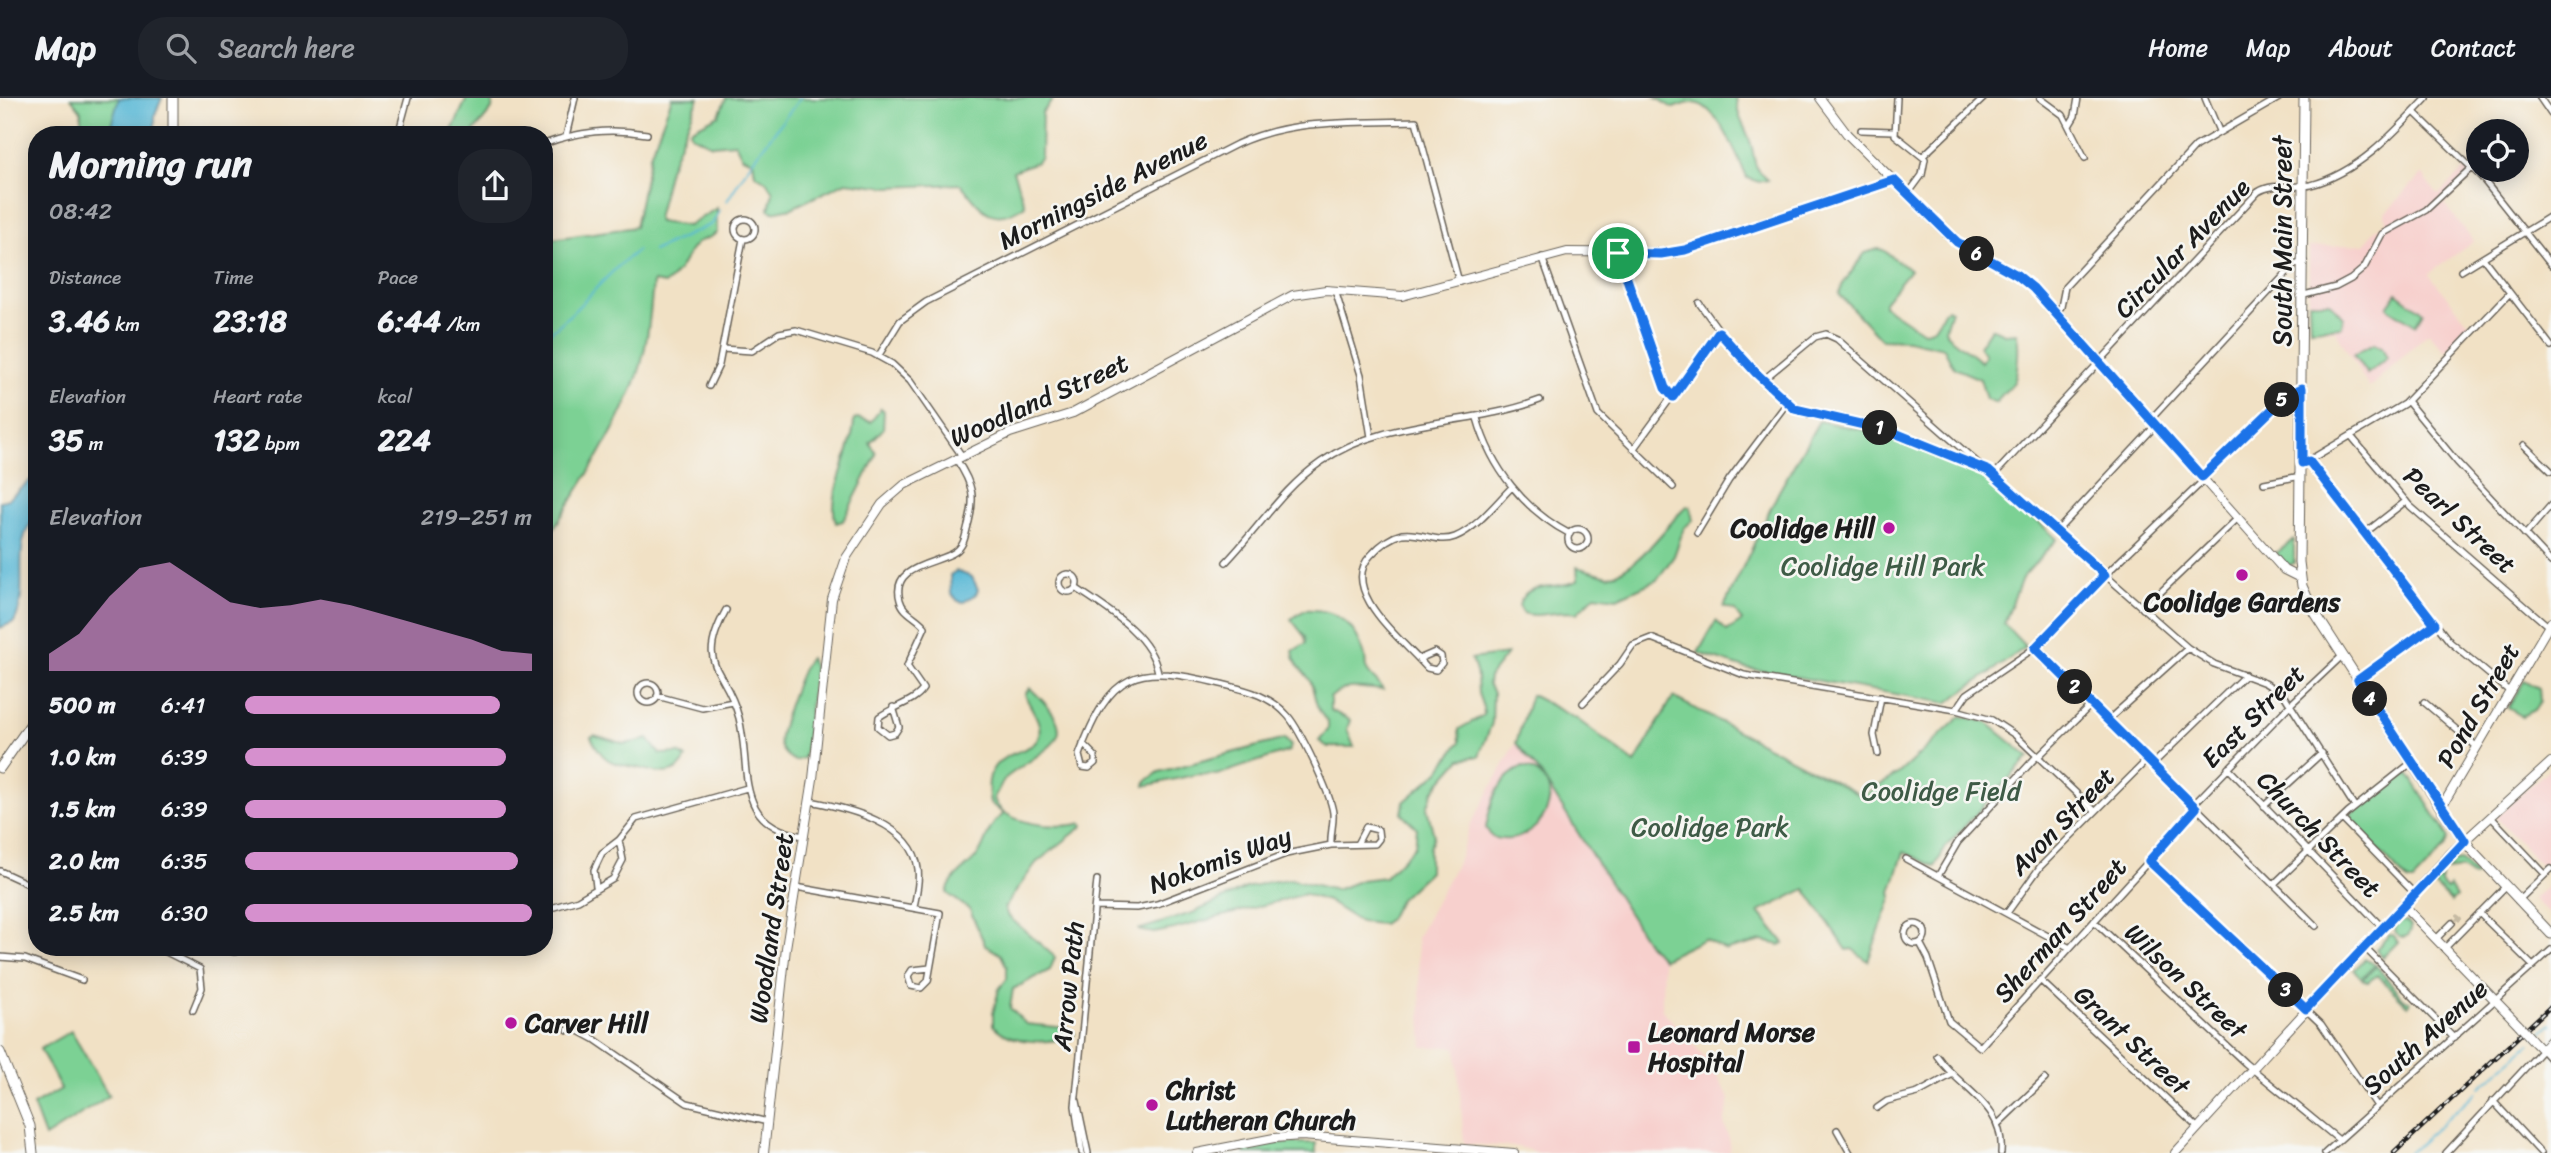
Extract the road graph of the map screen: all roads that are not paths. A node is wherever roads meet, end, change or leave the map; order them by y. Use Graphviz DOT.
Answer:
graph roads {
  1 [pos="173,98"];
  2 [pos="408,98"];
  3 [pos="575,98"];
  4 [pos="1820,98"];
  5 [pos="1897,98"];
  6 [pos="1984,98"];
  7 [pos="2040,98"];
  8 [pos="2078,98"];
  9 [pos="2205,98"];
  10 [pos="2279,98"];
  11 [pos="2304,98"];
  12 [pos="2427,98"];
  13 [pos="2540,98"];
  14 [pos="2059,111"];
  15 [pos="2076,112"];
  16 [pos="2414,112"];
  17 [pos="2551,114"];
  18 [pos="173,126"];
  19 [pos="400,126"];
  20 [pos="2069,126"];
  21 [pos="1861,130"];
  22 [pos="1893,131"];
  23 [pos="2219,131"];
  24 [pos="647,134"];
  25 [pos="566,136"];
  26 [pos="553,141"];
  27 [pos="1923,156"];
  28 [pos="2085,158"];
  29 [pos="2466,161"];
  30 [pos="2466,173"];
  31 [pos="1894,180"];
  32 [pos="2484,182"];
  33 [pos="2304,186"];
  34 [pos="1908,194"];
  35 [pos="2551,216"];
  36 [pos="2524,232"];
  37 [pos="743,239"];
  38 [pos="1618,253"];
  39 [pos="1542,257"];
  40 [pos="2483,258"];
  41 [pos="2304,261"];
  42 [pos="2551,265"];
  43 [pos="2461,271"];
  44 [pos="1459,282"];
  45 [pos="1335,290"];
  46 [pos="2509,294"];
  47 [pos="2304,295"];
  48 [pos="1699,303"];
  49 [pos="2056,313"];
  50 [pos="1719,332"];
  51 [pos="2551,346"];
  52 [pos="722,349"];
  53 [pos="879,355"];
  54 [pos="2100,362"];
  55 [pos="1763,380"];
  56 [pos="709,386"];
  57 [pos="2302,388"];
  58 [pos="1673,397"];
  59 [pos="1540,400"];
  60 [pos="2407,401"];
  61 [pos="1787,403"];
  62 [pos="1477,418"];
  63 [pos="2153,422"];
  64 [pos="2351,436"];
  65 [pos="1370,437"];
  66 [pos="2524,445"];
  67 [pos="1635,447"];
  68 [pos="959,457"];
  69 [pos="2305,462"];
  70 [pos="2551,471"];
  71 [pos="1991,473"];
  72 [pos="2301,477"];
  73 [pos="2203,478"];
  74 [pos="2263,483"];
  75 [pos="1512,487"];
  76 [pos="1673,487"];
  77 [pos="1707,499"];
  78 [pos="2406,501"];
  79 [pos="1715,502"];
  80 [pos="2551,505"];
  81 [pos="2238,518"];
  82 [pos="2056,532"];
  83 [pos="1697,533"];
  84 [pos="2365,533"];
  85 [pos="1570,534"];
  86 [pos="2525,535"];
  87 [pos="1226,562"];
  88 [pos="2551,562"];
  89 [pos="2105,575"];
  90 [pos="2300,578"];
  91 [pos="1076,588"];
  92 [pos="2143,609"];
  93 [pos="726,610"];
  94 [pos="2435,624"];
  95 [pos="2550,624"];
  96 [pos="2035,648"];
  97 [pos="2188,648"];
  98 [pos="2342,656"];
  99 [pos="1419,659"];
  100 [pos="1158,672"];
  101 [pos="2245,676"];
  102 [pos="2358,680"];
  103 [pos="2509,691"];
  104 [pos="657,696"];
  105 [pos="1881,698"];
  106 [pos="733,702"];
  107 [pos="2424,702"];
  108 [pos="1583,704"];
  109 [pos="2092,704"];
  110 [pos="2291,704"];
  111 [pos="893,707"];
  112 [pos="1956,710"];
  113 [pos="2108,720"];
  114 [pos="28,728"];
  115 [pos="1083,744"];
  116 [pos="2477,747"];
  117 [pos="2322,753"];
  118 [pos="1878,754"];
  119 [pos="2038,757"];
  120 [pos="2150,761"];
  121 [pos="2551,761"];
  122 [pos="2411,763"];
  123 [pos="0,768"];
  124 [pos="2228,768"];
  125 [pos="747,788"];
  126 [pos="810,801"];
  127 [pos="2264,806"];
  128 [pos="2195,807"];
  129 [pos="2355,807"];
  130 [pos="2441,808"];
  131 [pos="2095,811"];
  132 [pos="2491,817"];
  133 [pos="2342,819"];
  134 [pos="804,836"];
  135 [pos="619,840"];
  136 [pos="2465,841"];
  137 [pos="1357,844"];
  138 [pos="1331,845"];
  139 [pos="2308,851"];
  140 [pos="1906,859"];
  141 [pos="2149,861"];
  142 [pos="2551,869"];
  143 [pos="0,872"];
  144 [pos="2545,874"];
  145 [pos="1938,876"];
  146 [pos="1097,880"];
  147 [pos="28,884"];
  148 [pos="2274,884"];
  149 [pos="596,887"];
  150 [pos="796,887"];
  151 [pos="2505,887"];
  152 [pos="2414,893"];
  153 [pos="2518,901"];
  154 [pos="2403,905"];
  155 [pos="553,907"];
  156 [pos="914,907"];
  157 [pos="1095,907"];
  158 [pos="2007,913"];
  159 [pos="2479,913"];
  160 [pos="2094,921"];
  161 [pos="2452,923"];
  162 [pos="2316,926"];
  163 [pos="2382,927"];
  164 [pos="2550,930"];
  165 [pos="2436,939"];
  166 [pos="1920,943"];
  167 [pos="2364,947"];
  168 [pos="2070,948"];
  169 [pos="2445,948"];
  170 [pos="2551,950"];
  171 [pos="176,956"];
  172 [pos="0,957"];
  173 [pos="2533,966"];
  174 [pos="930,968"];
  175 [pos="82,980"];
  176 [pos="2040,980"];
  177 [pos="2496,1000"];
  178 [pos="2306,1009"];
  179 [pos="193,1010"];
  180 [pos="568,1030"];
  181 [pos="2454,1038"];
  182 [pos="2551,1040"];
  183 [pos="2542,1049"];
  184 [pos="0,1052"];
  185 [pos="1937,1056"];
  186 [pos="2551,1060"];
  187 [pos="2,1068"];
  188 [pos="2251,1069"];
  189 [pos="1951,1075"];
  190 [pos="2045,1079"];
  191 [pos="1076,1096"];
  192 [pos="2493,1101"];
  193 [pos="2377,1106"];
  194 [pos="1877,1108"];
  195 [pos="768,1122"];
  196 [pos="1999,1123"];
  197 [pos="2198,1128"];
  198 [pos="1837,1130"];
  199 [pos="2339,1140"];
  200 [pos="1497,1152"];
  201 [pos="33,1153"];
  202 [pos="764,1153"];
  203 [pos="1082,1153"];
  204 [pos="1088,1153"];
  205 [pos="1197,1153"];
  206 [pos="1514,1153"];
  207 [pos="1850,1153"];
  208 [pos="2001,1153"];
  209 [pos="2175,1153"];
  210 [pos="2325,1153"];
  211 [pos="2445,1153"];
  212 [pos="2542,1153"];
  1 -- 18 [label="main road"];
  2 -- 19 [label="street"];
  3 -- 25 [label="street"];
  4 -- 31 [label="street"];
  5 -- 22 [label="street"];
  6 -- 27 [label="street"];
  7 -- 14 [label="street"];
  8 -- 15 [label="street"];
  9 -- 23 [label="street"];
  10 -- 23 [label="street"];
  11 -- 33 [label="main road, South Main Street"];
  12 -- 16 [label="street"];
  13 -- 17 [label="street"];
  14 -- 15 [label="street"];
  14 -- 20 [label="street"];
  15 -- 20 [label="street"];
  16 -- 29 [label="street"];
  16 -- 33 [label="street"];
  20 -- 28 [label="street"];
  21 -- 22 [label="street"];
  22 -- 27 [label="street"];
  23 -- 49 [label="street"];
  24 -- 25 [label="street"];
  25 -- 26 [label="street"];
  27 -- 34 [label="street"];
  30 -- 47 [label="street"];
  31 -- 34 [label="street"];
  31 -- 38 [label="street, Woodland Street"];
  32 -- 36 [label="street"];
  33 -- 41 [label="main road, South Main Street"];
  33 -- 54 [label="street, Circular Avenue"];
  34 -- 49 [label="street"];
  35 -- 36 [label="street"];
  36 -- 40 [label="street"];
  36 -- 42 [label="street"];
  37 -- 52 [label="street"];
  38 -- 39 [label="street, Woodland Street"];
  38 -- 58 [label="street"];
  39 -- 44 [label="street, Woodland Street"];
  39 -- 67 [label="street"];
  40 -- 43 [label="street"];
  40 -- 46 [label="street"];
  41 -- 47 [label="main road, South Main Street"];
  41 -- 63 [label="street"];
  44 -- 45 [label="street, Woodland Street"];
  44 -- 53 [label="street, Morningside Avenue"];
  45 -- 65 [label="street"];
  45 -- 68 [label="street, Woodland Street"];
  46 -- 51 [label="street"];
  46 -- 60 [label="street"];
  47 -- 57 [label="main road, South Main Street"];
  48 -- 50 [label="street"];
  49 -- 54 [label="street"];
  50 -- 55 [label="street"];
  50 -- 58 [label="street"];
  52 -- 53 [label="street"];
  52 -- 56 [label="street"];
  53 -- 68 [label="street"];
  54 -- 63 [label="street"];
  54 -- 71 [label="street, Circular Avenue"];
  55 -- 61 [label="street"];
  55 -- 71 [label="street"];
  57 -- 69 [label="main road, South Main Street"];
  57 -- 73 [label="street"];
  58 -- 67 [label="street"];
  59 -- 62 [label="street"];
  60 -- 64 [label="street"];
  60 -- 86 [label="street"];
  61 -- 71 [label="street"];
  61 -- 79 [label="street"];
  62 -- 65 [label="street"];
  62 -- 75 [label="street"];
  63 -- 73 [label="street"];
  63 -- 82 [label="street"];
  64 -- 69 [label="street"];
  64 -- 78 [label="street, Pearl Street"];
  65 -- 87 [label="street"];
  66 -- 70 [label="street"];
  67 -- 76 [label="street"];
  68 -- 111 [label="street"];
  68 -- 126 [label="street, Woodland Street"];
  69 -- 72 [label="main road, South Main Street"];
  69 -- 84 [label="street"];
  71 -- 82 [label="street"];
  72 -- 74 [label="street"];
  72 -- 90 [label="main road, South Main Street"];
  73 -- 81 [label="street"];
  73 -- 89 [label="street"];
  75 -- 85 [label="street"];
  75 -- 99 [label="street"];
  77 -- 79 [label="street"];
  78 -- 84 [label="street"];
  78 -- 95 [label="street, Pearl Street"];
  79 -- 83 [label="street"];
  80 -- 86 [label="street"];
  81 -- 90 [label="street"];
  81 -- 92 [label="street"];
  82 -- 89 [label="street"];
  84 -- 94 [label="street"];
  86 -- 88 [label="street"];
  89 -- 92 [label="street"];
  89 -- 96 [label="street"];
  90 -- 98 [label="main road, South Main Street"];
  91 -- 100 [label="street"];
  92 -- 97 [label="street"];
  93 -- 106 [label="street"];
  94 -- 102 [label="street"];
  94 -- 103 [label="street"];
  95 -- 103 [label="street, Pond Street"];
  96 -- 109 [label="street"];
  96 -- 112 [label="street"];
  97 -- 101 [label="street"];
  97 -- 113 [label="street"];
  98 -- 102 [label="main road, South Main Street"];
  98 -- 110 [label="street, East Street"];
  100 -- 115 [label="street"];
  100 -- 138 [label="street"];
  101 -- 110 [label="street"];
  101 -- 120 [label="street, Avon Street"];
  102 -- 122 [label="main road, South Main Street"];
  103 -- 116 [label="street, Pond Street"];
  104 -- 106 [label="street"];
  105 -- 108 [label="street"];
  105 -- 112 [label="street"];
  105 -- 118 [label="street"];
  106 -- 125 [label="street"];
  107 -- 116 [label="street"];
  109 -- 113 [label="street"];
  109 -- 119 [label="street"];
  110 -- 117 [label="street"];
  110 -- 124 [label="street, East Street"];
  111 -- 111 [label="street"];
  112 -- 119 [label="street"];
  113 -- 120 [label="street"];
  114 -- 123 [label="main road"];
  116 -- 130 [label="street, Pond Street"];
  117 -- 127 [label="street"];
  117 -- 129 [label="street"];
  119 -- 131 [label="street"];
  119 -- 145 [label="street"];
  120 -- 128 [label="street"];
  120 -- 131 [label="street, Avon Street"];
  121 -- 132 [label="street"];
  122 -- 129 [label="street"];
  122 -- 130 [label="main road, South Main Street"];
  124 -- 127 [label="street, Church Street"];
  124 -- 128 [label="street, East Street"];
  125 -- 134 [label="street"];
  125 -- 135 [label="street"];
  126 -- 134 [label="street, Woodland Street"];
  126 -- 156 [label="street"];
  127 -- 139 [label="street, Church Street"];
  128 -- 141 [label="street, Sherman Street"];
  128 -- 148 [label="street"];
  129 -- 133 [label="street"];
  130 -- 136 [label="main road, South Main Street"];
  131 -- 158 [label="street, Avon Street"];
  132 -- 136 [label="street"];
  132 -- 144 [label="street"];
  133 -- 139 [label="street"];
  133 -- 152 [label="street"];
  134 -- 150 [label="street, Woodland Street"];
  135 -- 149 [label="street"];
  135 -- 149 [label="street"];
  136 -- 151 [label="main road, South Main Street"];
  136 -- 152 [label="street"];
  137 -- 138 [label="street, Nokomis Way"];
  138 -- 157 [label="street, Nokomis Way"];
  139 -- 148 [label="street"];
  139 -- 163 [label="street, Church Street"];
  140 -- 145 [label="street"];
  141 -- 160 [label="street, Sherman Street"];
  141 -- 178 [label="street"];
  142 -- 144 [label="street"];
  143 -- 147 [label="street"];
  144 -- 153 [label="street"];
  145 -- 158 [label="street"];
  146 -- 157 [label="street, Arrow Path"];
  148 -- 162 [label="street"];
  149 -- 155 [label="street"];
  150 -- 156 [label="street"];
  150 -- 195 [label="street, Woodland Street"];
  151 -- 153 [label="main road, South Main Street"];
  151 -- 159 [label="street"];
  152 -- 154 [label="street"];
  153 -- 164 [label="main road, South Main Street"];
  154 -- 163 [label="street"];
  154 -- 165 [label="street"];
  156 -- 174 [label="street"];
  157 -- 191 [label="street, Arrow Path"];
  158 -- 168 [label="street"];
  159 -- 169 [label="street"];
  159 -- 173 [label="street"];
  160 -- 168 [label="street, Sherman Street"];
  160 -- 188 [label="street, Wilson Street"];
  161 -- 165 [label="street"];
  163 -- 167 [label="street"];
  165 -- 169 [label="street"];
  166 -- 176 [label="street, Sherman Street"];
  167 -- 178 [label="street"];
  167 -- 181 [label="street"];
  168 -- 176 [label="street, Sherman Street"];
  169 -- 177 [label="street"];
  170 -- 173 [label="street, South Avenue"];
  171 -- 179 [label="street"];
  172 -- 175 [label="street"];
  173 -- 177 [label="street, South Avenue"];
  174 -- 174 [label="street"];
  176 -- 197 [label="street, Grant Street"];
  177 -- 181 [label="street, South Avenue"];
  177 -- 183 [label="street, bridge"];
  178 -- 188 [label="street"];
  178 -- 193 [label="street"];
  180 -- 195 [label="street"];
  181 -- 193 [label="street, South Avenue"];
  182 -- 183 [label="street"];
  183 -- 186 [label="street"];
  183 -- 192 [label="street"];
  184 -- 187 [label="main road"];
  185 -- 189 [label="street"];
  187 -- 201 [label="main road"];
  188 -- 197 [label="street"];
  188 -- 199 [label="street, Wilson Street"];
  189 -- 194 [label="street"];
  189 -- 196 [label="street"];
  190 -- 196 [label="street"];
  191 -- 203 [label="street, Arrow Path"];
  191 -- 204 [label="street, Arrow Path"];
  192 -- 211 [label="street"];
  192 -- 212 [label="street"];
  193 -- 199 [label="street, South Avenue"];
  195 -- 202 [label="street, Woodland Street"];
  196 -- 208 [label="street"];
  197 -- 209 [label="street"];
  198 -- 207 [label="street"];
  199 -- 210 [label="street, South Avenue"];
  200 -- 205 [label="street"];
  200 -- 206 [label="street"];
}
